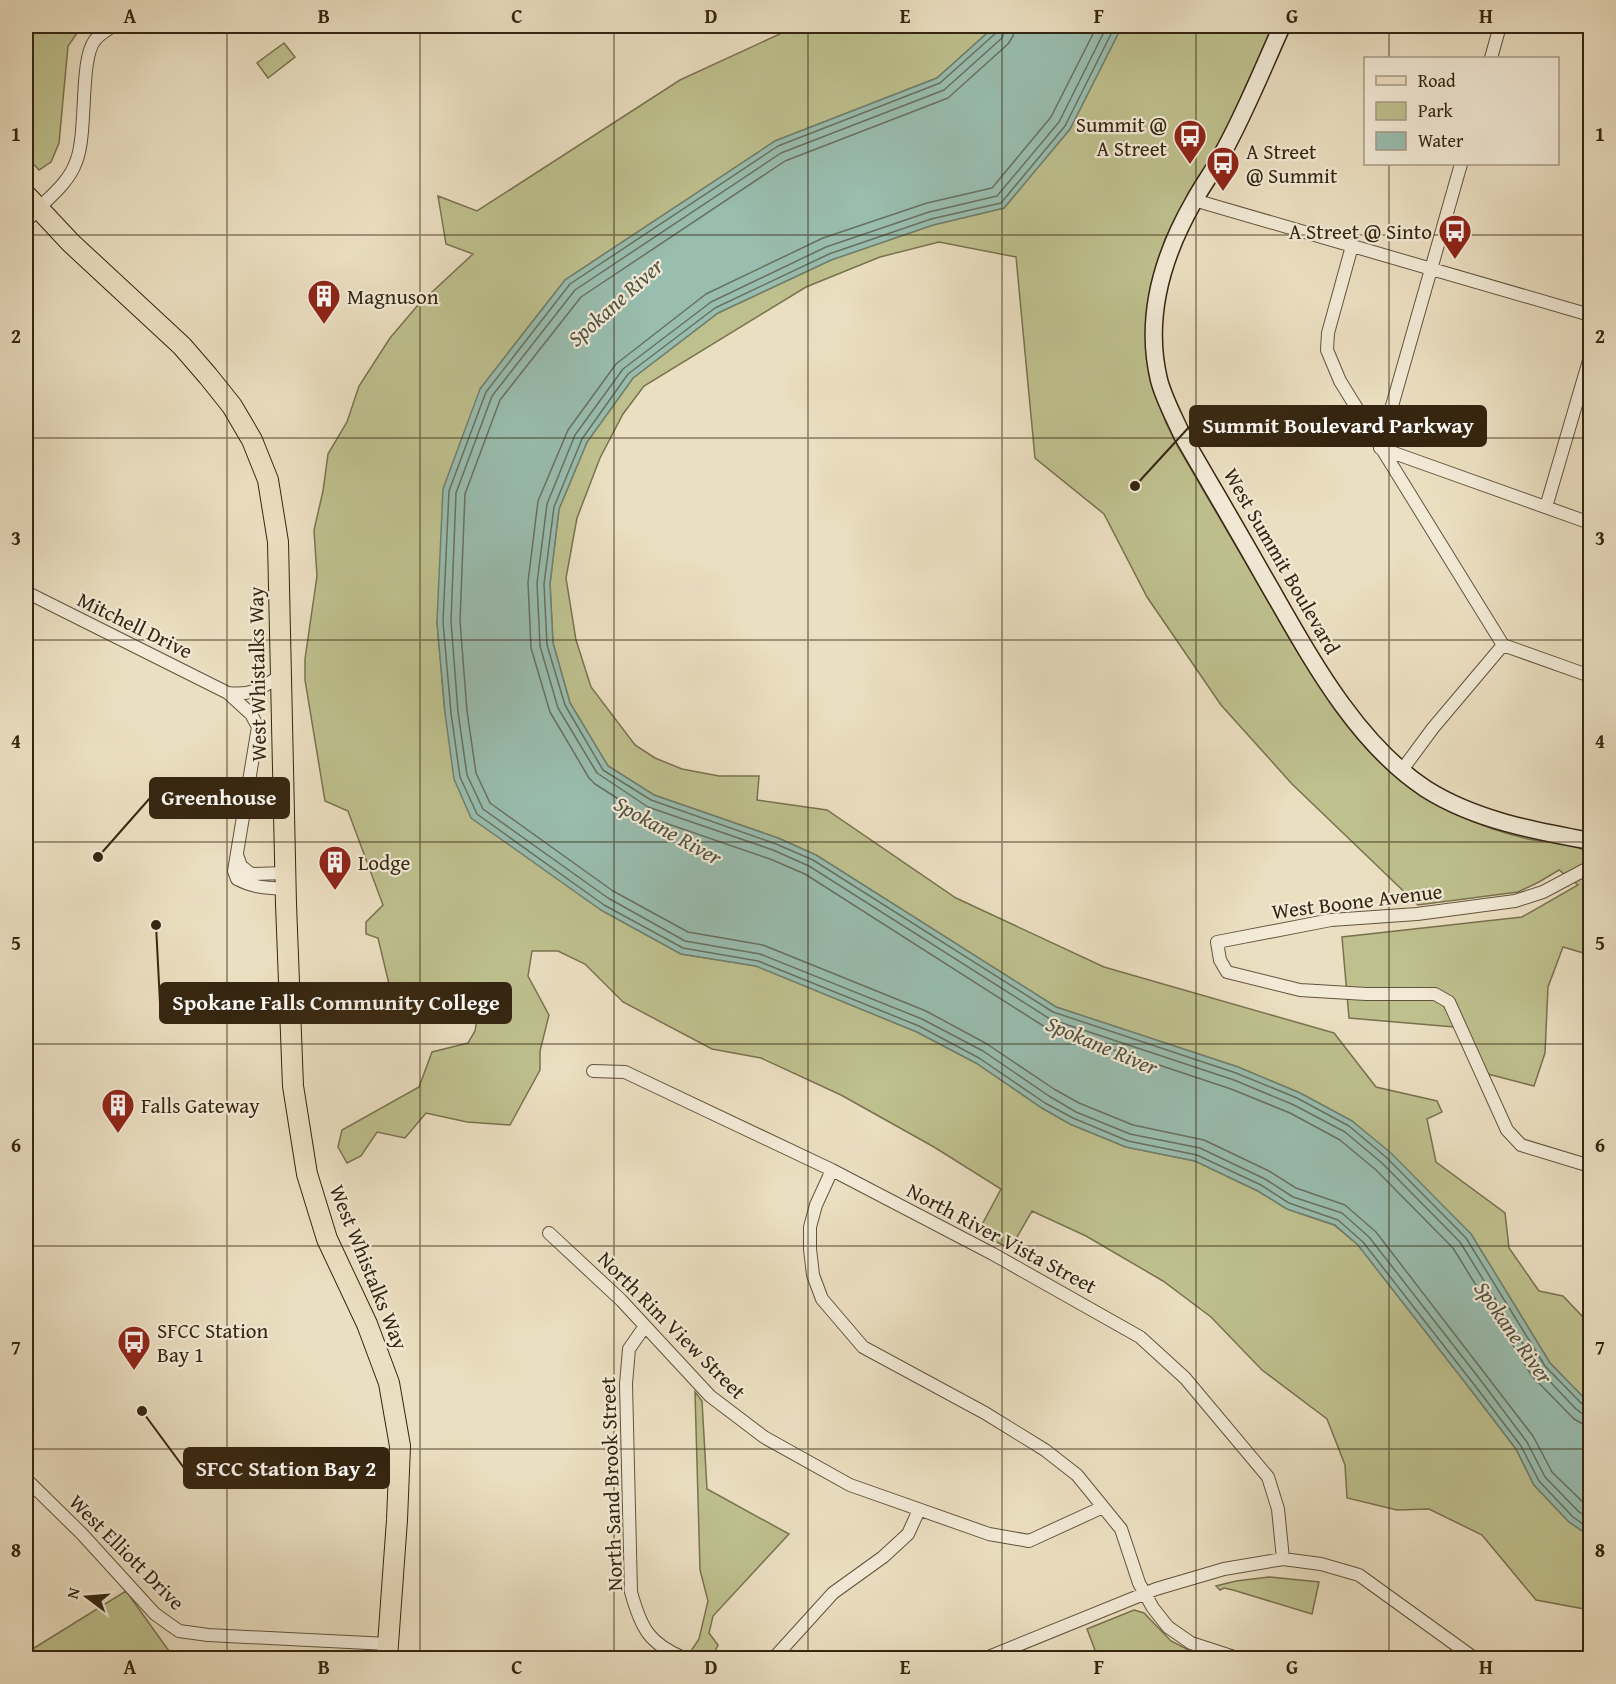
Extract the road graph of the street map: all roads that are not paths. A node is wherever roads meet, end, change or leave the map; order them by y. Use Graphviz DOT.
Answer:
graph roads {
  1 [pos="113,26"];
  2 [pos="1282,26"];
  3 [pos="1500,26"];
  4 [pos="1491,57"];
  5 [pos="1461,165"];
  6 [pos="1194,200"];
  7 [pos="30,208"];
  8 [pos="1352,246"];
  9 [pos="1431,270"];
  10 [pos="1590,315"];
  11 [pos="1590,357"];
  12 [pos="1380,448"];
  13 [pos="1546,507"];
  14 [pos="1590,523"];
  15 [pos="26,592"];
  16 [pos="1503,645"];
  17 [pos="281,675"];
  18 [pos="1590,676"];
  19 [pos="228,693"];
  20 [pos="1402,770"];
  21 [pos="1590,841"];
  22 [pos="1590,867"];
  23 [pos="286,881"];
  24 [pos="593,1071"];
  25 [pos="1590,1166"];
  26 [pos="832,1170"];
  27 [pos="549,1233"];
  28 [pos="645,1326"];
  29 [pos="26,1479"];
  30 [pos="1103,1507"];
  31 [pos="919,1510"];
  32 [pos="1283,1559"];
  33 [pos="1145,1593"];
  34 [pos="387,1651"];
  35 [pos="684,1659"];
  36 [pos="774,1659"];
  37 [pos="986,1659"];
  38 [pos="1237,1659"];
  39 [pos="1474,1659"];
  1 -- 7 [label="street"];
  2 -- 6 [label="street, West Summit Boulevard"];
  3 -- 4 [label="street"];
  5 -- 9 [label="street"];
  6 -- 8 [label="street"];
  6 -- 20 [label="street, West Summit Boulevard"];
  7 -- 17 [label="main road, West Whistalks Way"];
  8 -- 9 [label="street"];
  8 -- 12 [label="street"];
  9 -- 10 [label="street"];
  9 -- 12 [label="street"];
  11 -- 13 [label="street"];
  12 -- 13 [label="street"];
  12 -- 16 [label="street"];
  13 -- 14 [label="street"];
  15 -- 19 [label="street, Mitchell Drive"];
  16 -- 18 [label="street"];
  16 -- 20 [label="street"];
  17 -- 19 [label="street"];
  17 -- 23 [label="main road, West Whistalks Way"];
  19 -- 23 [label="street, Mitchell Drive"];
  20 -- 21 [label="street, West Summit Boulevard"];
  22 -- 25 [label="street, West Boone Avenue"];
  23 -- 34 [label="main road, West Whistalks Way"];
  24 -- 26 [label="street, North River Vista Street"];
  26 -- 30 [label="street"];
  26 -- 32 [label="street, North River Vista Street"];
  27 -- 28 [label="street, North Rim View Street"];
  28 -- 31 [label="street, North Rim View Street"];
  28 -- 35 [label="street, North Sand Brook Street"];
  29 -- 34 [label="street, West Elliott Drive"];
  30 -- 31 [label="street, North Rim View Street"];
  30 -- 33 [label="street"];
  31 -- 36 [label="street"];
  32 -- 33 [label="street"];
  32 -- 39 [label="street"];
  33 -- 37 [label="street"];
  33 -- 38 [label="street"];
}
